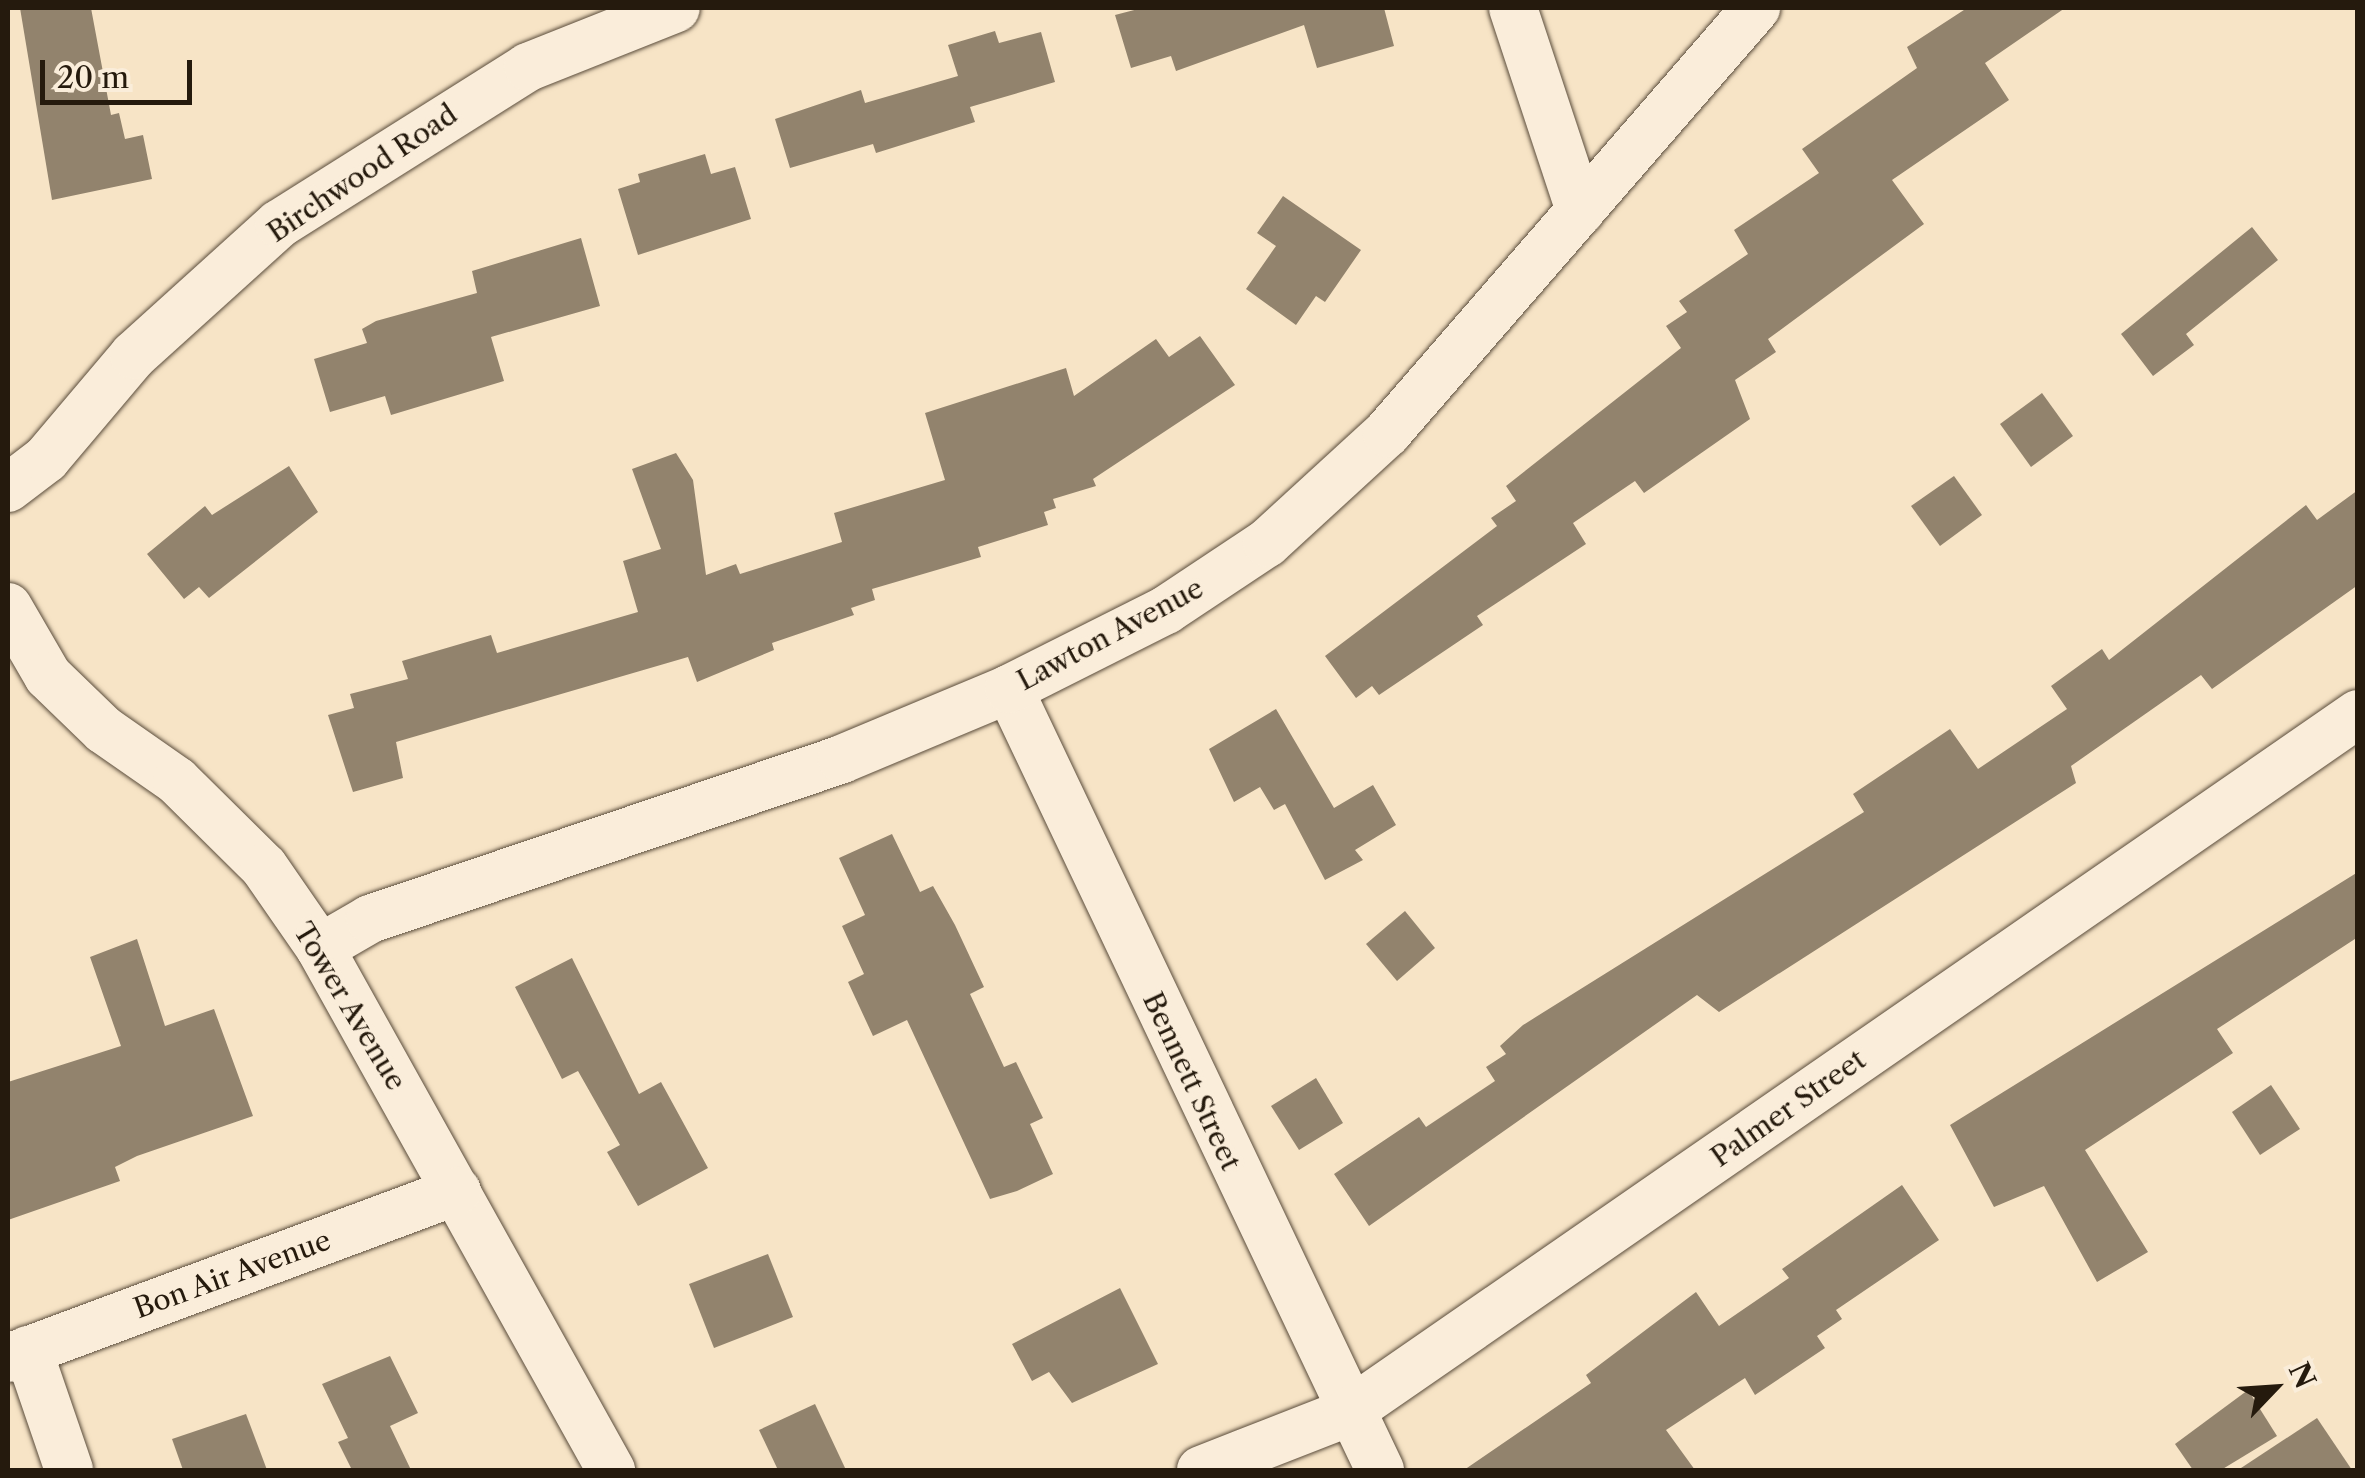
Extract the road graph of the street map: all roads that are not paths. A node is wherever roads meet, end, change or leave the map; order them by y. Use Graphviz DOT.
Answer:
graph roads {
  1 [pos="676,8"];
  2 [pos="1513,8"];
  3 [pos="1756,8"];
  4 [pos="1580,211"];
  5 [pos="8,488"];
  6 [pos="8,607"];
  7 [pos="1010,689"];
  8 [pos="2358,714"];
  9 [pos="320,948"];
  10 [pos="457,1191"];
  11 [pos="18,1354"];
  12 [pos="1347,1412"];
  13 [pos="69,1470"];
  14 [pos="611,1470"];
  15 [pos="1201,1470"];
  16 [pos="1380,1470"];
  1 -- 5 [label="street, Birchwood Road"];
  2 -- 4 [label="street"];
  3 -- 4 [label="street, Lawton Avenue"];
  4 -- 7 [label="street, Lawton Avenue"];
  6 -- 9 [label="street, Tower Avenue"];
  7 -- 9 [label="street, Lawton Avenue"];
  7 -- 12 [label="street, Bennett Street"];
  8 -- 12 [label="street, Palmer Street"];
  9 -- 10 [label="street, Tower Avenue"];
  10 -- 11 [label="street, Bon Air Avenue"];
  10 -- 14 [label="street, Tower Avenue"];
  11 -- 13 [label="street"];
  12 -- 15 [label="street, Palmer Street"];
  12 -- 16 [label="street, Bennett Street"];
}
